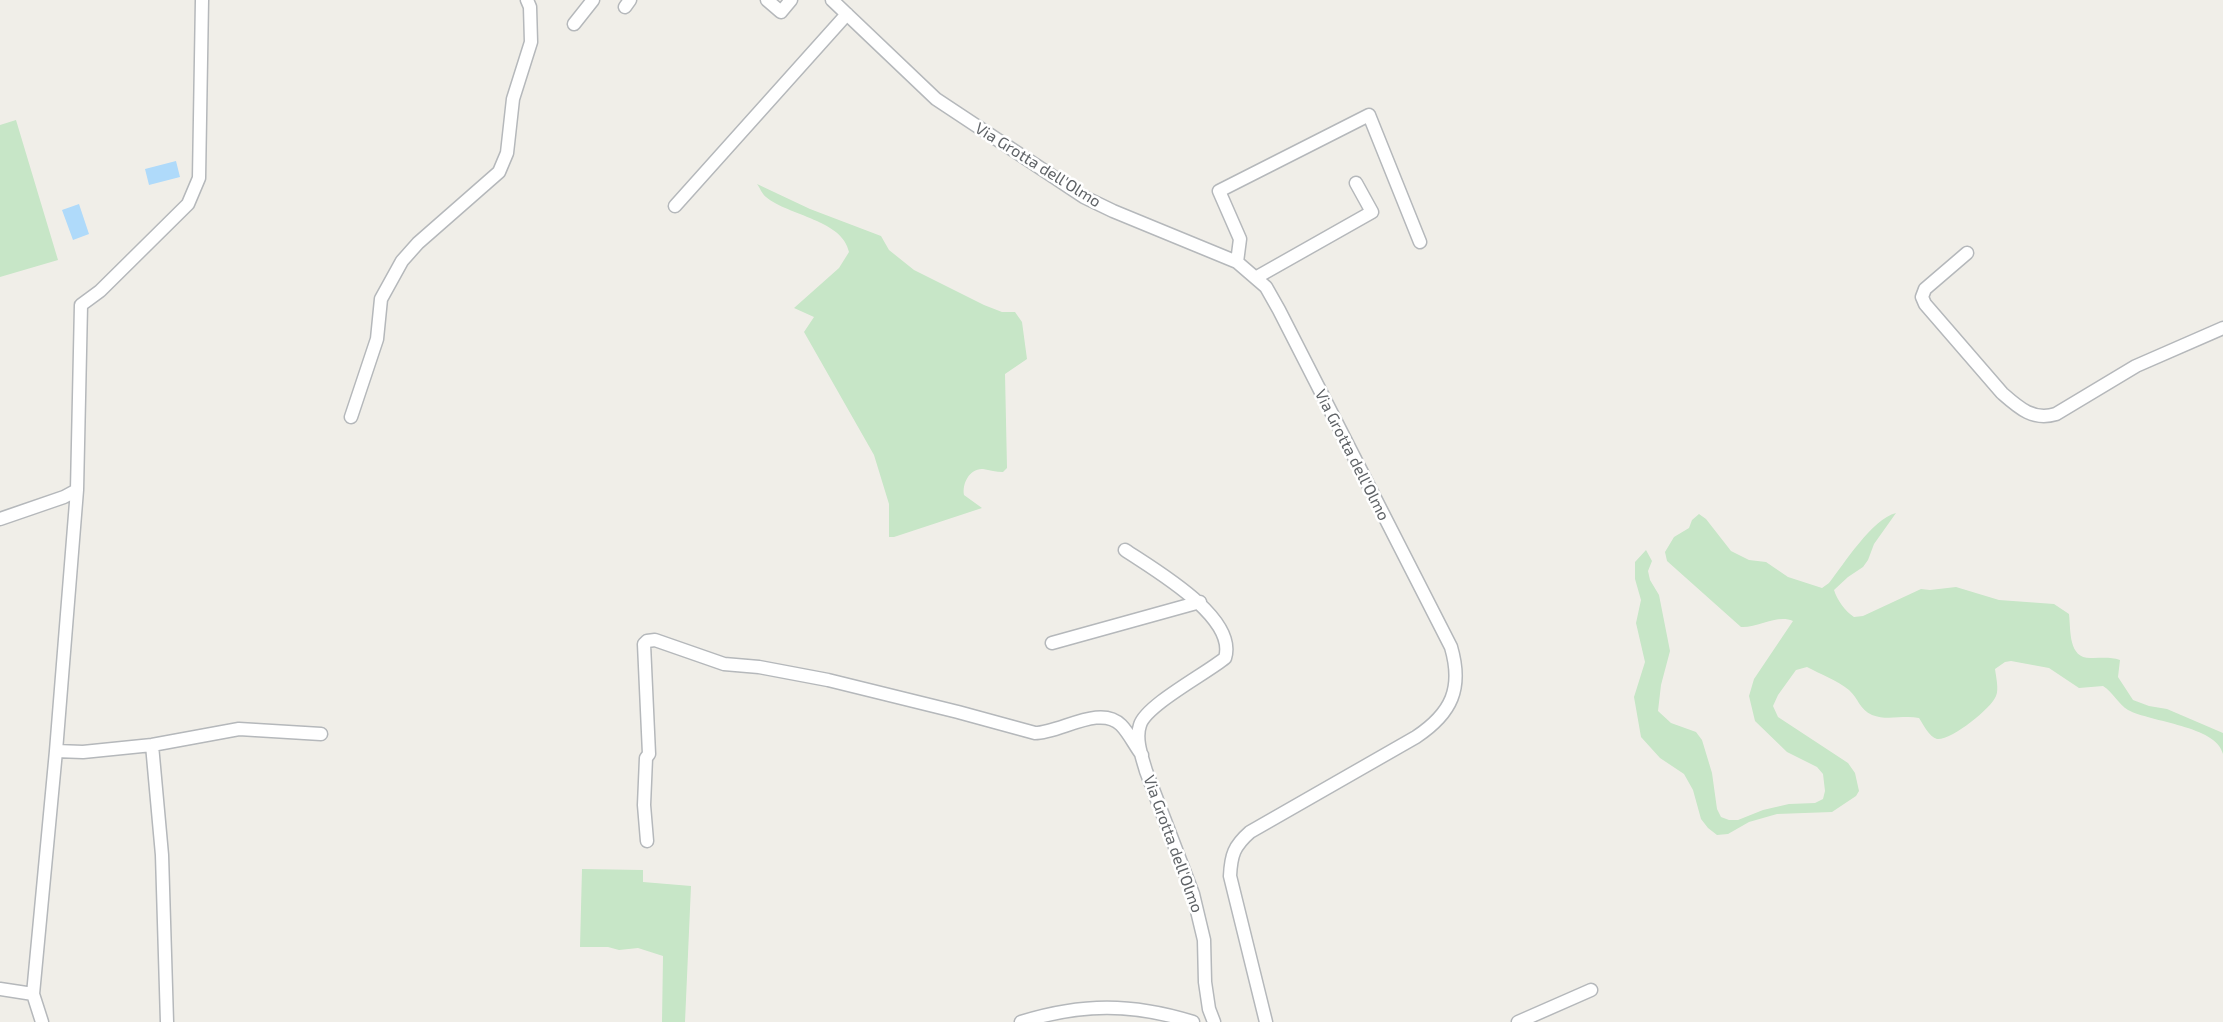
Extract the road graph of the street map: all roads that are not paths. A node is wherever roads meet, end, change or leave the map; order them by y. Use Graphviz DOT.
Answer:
graph roads {
  1 [pos="202,0"];
  2 [pos="528,0"];
  3 [pos="593,0"];
  4 [pos="767,0"];
  5 [pos="791,0"];
  6 [pos="832,0"];
  7 [pos="846,14"];
  8 [pos="574,24"];
  9 [pos="1356,183"];
  10 [pos="675,206"];
  11 [pos="1420,242"];
  12 [pos="1967,253"];
  13 [pos="1237,262"];
  14 [pos="1256,277"];
  15 [pos="2223,328"];
  16 [pos="351,417"];
  17 [pos="77,490"];
  18 [pos="0,519"];
  19 [pos="1125,550"];
  20 [pos="1200,602"];
  21 [pos="1052,643"];
  22 [pos="321,734"];
  23 [pos="152,745"];
  24 [pos="56,751"];
  25 [pos="1142,755"];
  26 [pos="647,841"];
  27 [pos="0,989"];
  28 [pos="1592,990"];
  29 [pos="33,994"];
  30 [pos="42,1022"];
  31 [pos="167,1022"];
  32 [pos="1021,1022"];
  33 [pos="1192,1022"];
  34 [pos="1214,1022"];
  35 [pos="1266,1022"];
  36 [pos="1518,1022"];
  1 -- 17 [label="street"];
  2 -- 16 [label="street"];
  3 -- 8 [label="street"];
  4 -- 5 [label="street"];
  6 -- 7 [label="street, Via Grotta dell'Olmo"];
  7 -- 10 [label="street"];
  7 -- 13 [label="street, Via Grotta dell'Olmo"];
  9 -- 14 [label="street"];
  11 -- 13 [label="street"];
  12 -- 15 [label="street"];
  13 -- 14 [label="street, Via Grotta dell'Olmo"];
  14 -- 35 [label="street, Via Grotta dell'Olmo"];
  17 -- 18 [label="street"];
  17 -- 24 [label="street"];
  19 -- 20 [label="street"];
  20 -- 21 [label="street"];
  20 -- 25 [label="street"];
  22 -- 23 [label="street"];
  23 -- 24 [label="street"];
  23 -- 31 [label="street"];
  24 -- 29 [label="street"];
  25 -- 26 [label="street"];
  25 -- 34 [label="street, Via Grotta dell'Olmo"];
  27 -- 29 [label="street"];
  28 -- 36 [label="street"];
  29 -- 30 [label="street"];
  32 -- 33 [label="street"];
}
